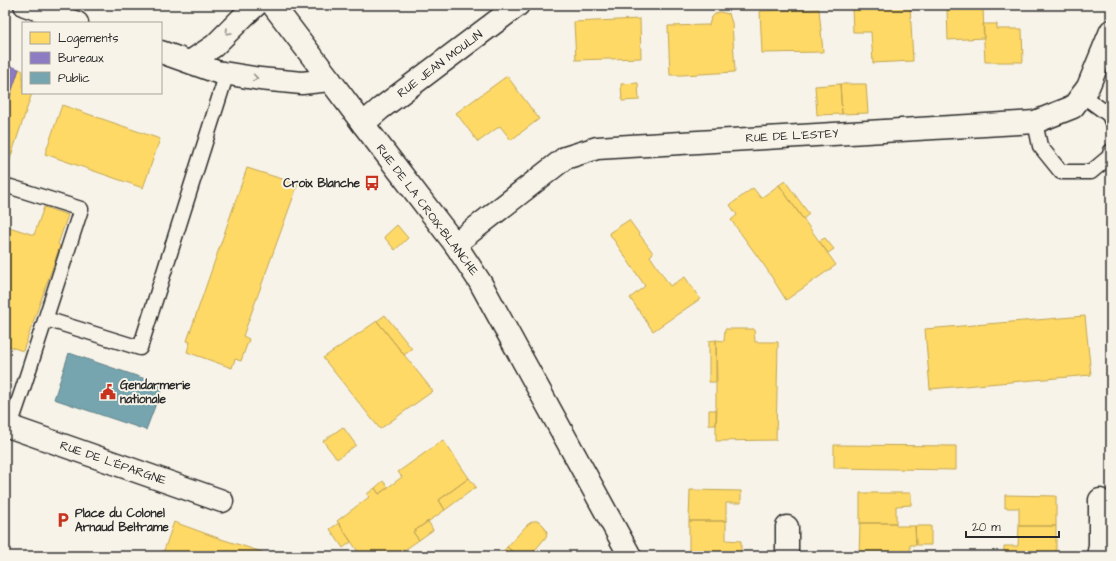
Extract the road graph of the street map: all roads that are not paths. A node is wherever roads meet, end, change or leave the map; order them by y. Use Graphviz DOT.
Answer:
graph roads {
  1 [pos="25,5"];
  2 [pos="256,5"];
  3 [pos="273,5"];
  4 [pos="518,5"];
  5 [pos="74,22"];
  6 [pos="1111,31"];
  7 [pos="162,52"];
  8 [pos="190,62"];
  9 [pos="227,74"];
  10 [pos="330,80"];
  11 [pos="1082,95"];
  12 [pos="1111,120"];
  13 [pos="1035,122"];
  14 [pos="363,124"];
  15 [pos="1111,151"];
  16 [pos="11,187"];
  17 [pos="455,244"];
  18 [pos="46,319"];
  19 [pos="7,425"];
  20 [pos="1100,500"];
  21 [pos="222,501"];
  22 [pos="787,527"];
  23 [pos="630,556"];
  24 [pos="787,556"];
  25 [pos="1098,556"];
  1 -- 5 [label="street"];
  2 -- 8 [label="street, one-way"];
  3 -- 10 [label="street, RUE DE LA CROIX-BLANCHE"];
  4 -- 14 [label="street, RUE JEAN MOULIN"];
  6 -- 11 [label="street, RUE DE L'ESTEY"];
  7 -- 8 [label="street"];
  8 -- 9 [label="street"];
  9 -- 10 [label="street, one-way"];
  9 -- 18 [label="lane"];
  10 -- 14 [label="street, RUE DE LA CROIX-BLANCHE"];
  11 -- 12 [label="lane"];
  11 -- 13 [label="street, RUE DE L'ESTEY"];
  13 -- 15 [label="lane"];
  13 -- 17 [label="street, RUE DE L'ESTEY"];
  14 -- 17 [label="street, RUE DE LA CROIX-BLANCHE"];
  16 -- 18 [label="lane"];
  17 -- 23 [label="street, RUE DE LA CROIX-BLANCHE"];
  18 -- 19 [label="lane"];
  19 -- 21 [label="street, RUE DE L'ÉPARGNE"];
  20 -- 25 [label="street"];
  22 -- 24 [label="street"];
}
